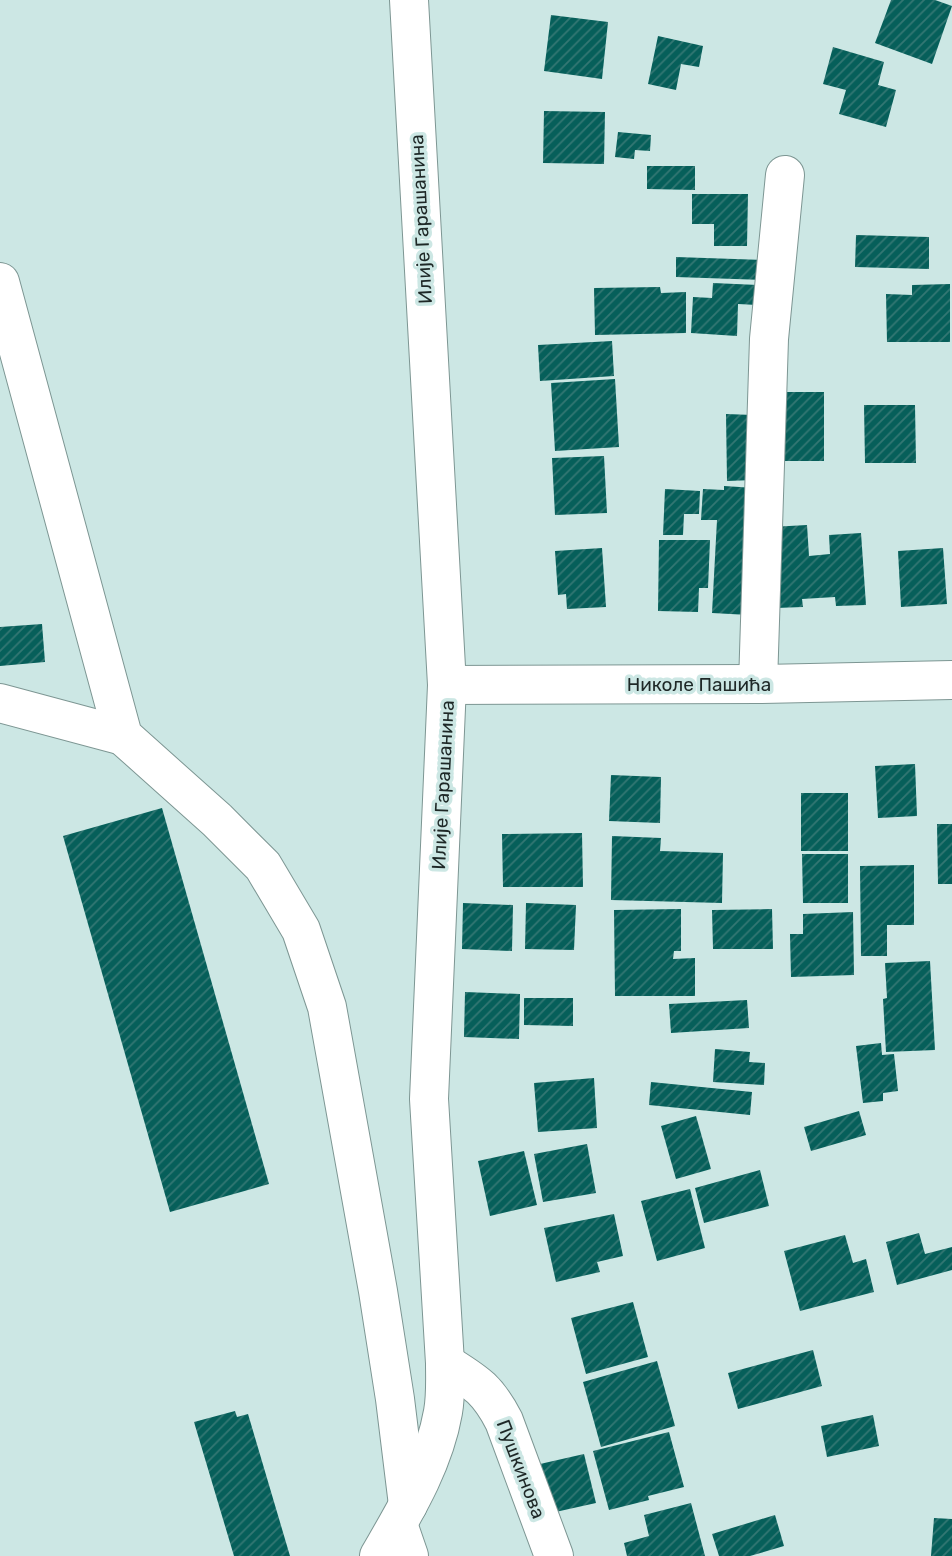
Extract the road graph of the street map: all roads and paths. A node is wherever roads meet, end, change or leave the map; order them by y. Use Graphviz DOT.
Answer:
graph roads {
  1 [pos="409,0"];
  2 [pos="785,175"];
  3 [pos="0,282"];
  4 [pos="952,680"];
  5 [pos="758,684"];
  6 [pos="447,685"];
  7 [pos="0,703"];
  8 [pos="123,736"];
  9 [pos="445,1363"];
  10 [pos="399,1535"];
  11 [pos="554,1556"];
  1 -- 6 [label="main road, Илије Гарашанина"];
  2 -- 5 [label="main road"];
  3 -- 8 [label="main road"];
  4 -- 5 [label="main road, Николе Пашића"];
  5 -- 6 [label="main road, Николе Пашића"];
  6 -- 9 [label="main road, Илије Гарашанина"];
  7 -- 8 [label="main road"];
  8 -- 10 [label="main road"];
  9 -- 10 [label="main road, Илије Гарашанина"];
  9 -- 11 [label="main road, Пушкинова"];
}
